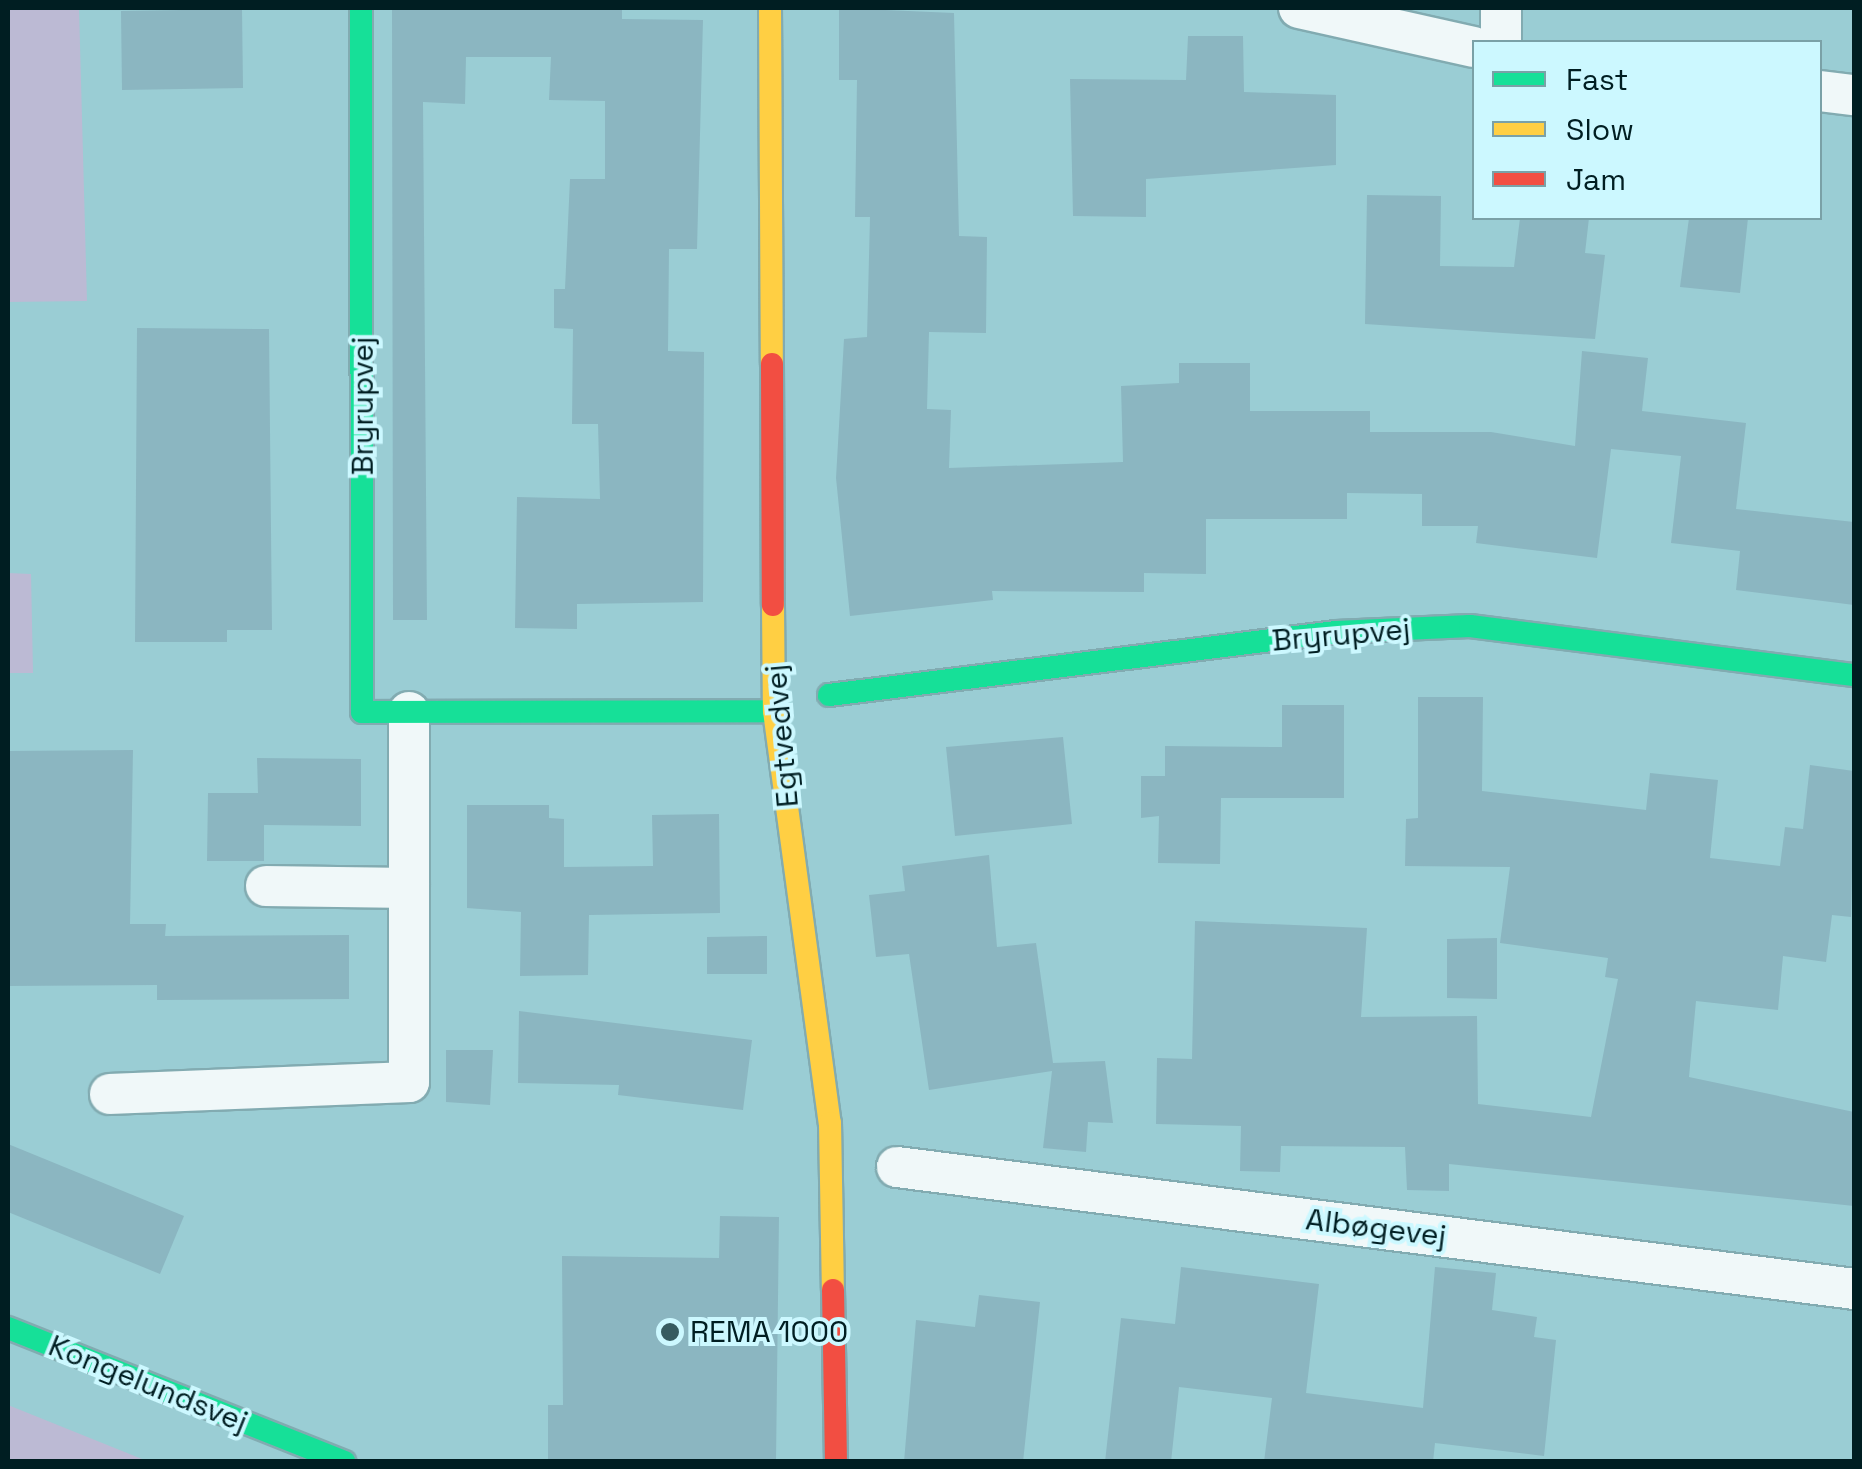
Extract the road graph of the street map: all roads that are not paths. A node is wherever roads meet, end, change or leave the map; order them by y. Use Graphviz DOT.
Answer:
graph roads {
  1 [pos="362,8"];
  2 [pos="770,8"];
  3 [pos="1299,8"];
  4 [pos="1501,8"];
  5 [pos="1501,40"];
  6 [pos="1472,47"];
  7 [pos="1822,91"];
  8 [pos="1854,95"];
  9 [pos="1854,675"];
  10 [pos="829,696"];
  11 [pos="774,711"];
  12 [pos="410,712"];
  13 [pos="266,886"];
  14 [pos="410,888"];
  15 [pos="110,1094"];
  16 [pos="897,1167"];
  17 [pos="1854,1290"];
  18 [pos="8,1328"];
  19 [pos="344,1462"];
  20 [pos="836,1462"];
  1 -- 12 [label="street, Bryrupvej"];
  2 -- 11 [label="street, Egtvedvej"];
  3 -- 6 [label="street"];
  4 -- 5 [label="street"];
  7 -- 8 [label="street"];
  9 -- 10 [label="street, Bryrupvej"];
  11 -- 12 [label="street, Bryrupvej"];
  11 -- 20 [label="street, Egtvedvej"];
  12 -- 14 [label="street"];
  13 -- 14 [label="street"];
  14 -- 15 [label="street"];
  16 -- 17 [label="street, Albøgevej"];
  18 -- 19 [label="street, Kongelundsvej"];
}
